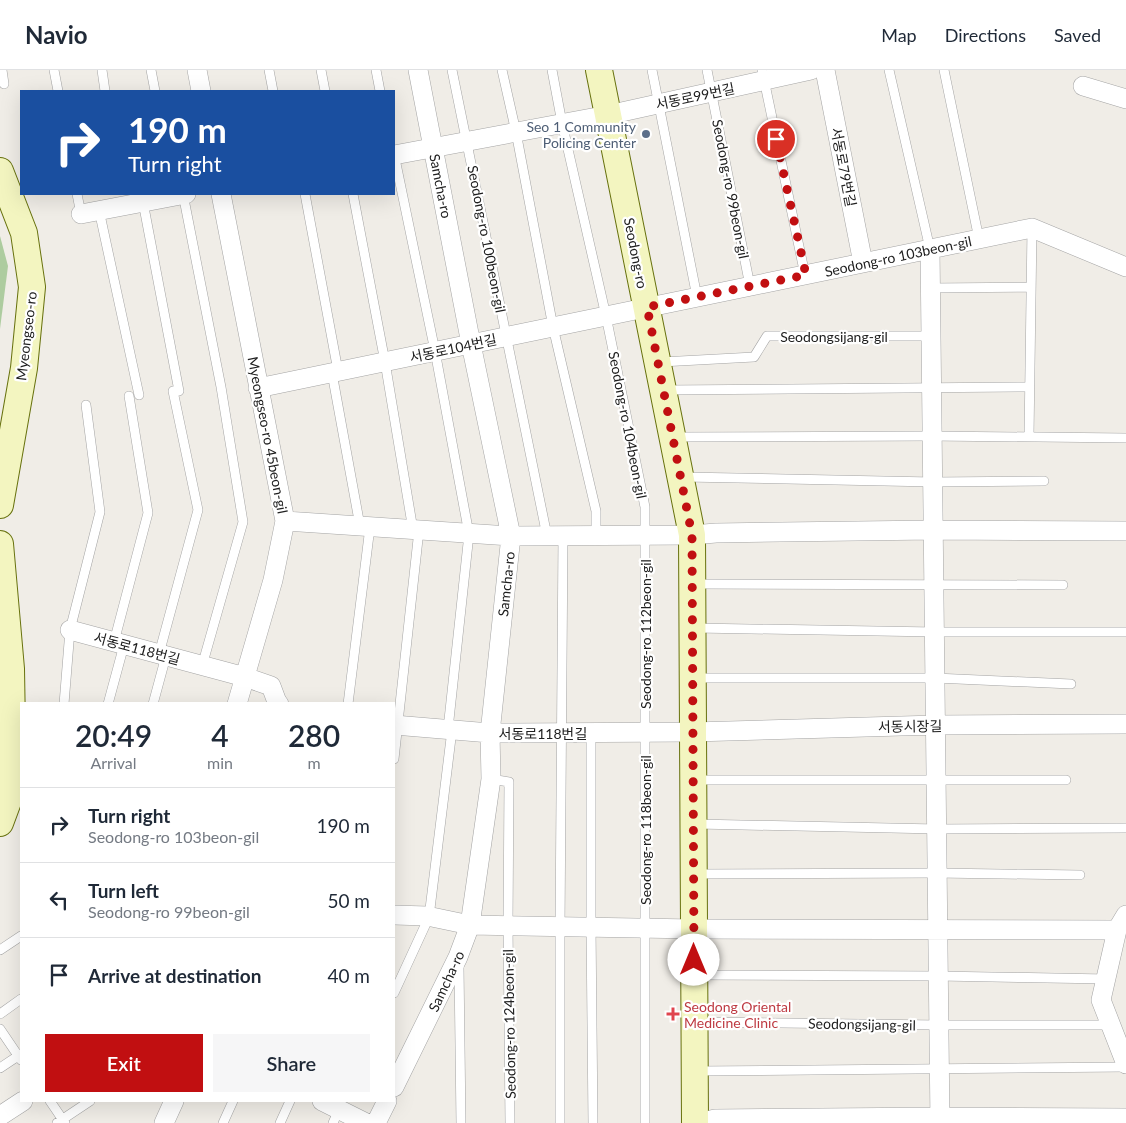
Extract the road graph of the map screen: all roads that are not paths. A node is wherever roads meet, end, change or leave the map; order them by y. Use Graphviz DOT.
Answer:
graph roads {
  1 [pos="2,70"];
  2 [pos="54,70"];
  3 [pos="102,70"];
  4 [pos="150,70"];
  5 [pos="197,70"];
  6 [pos="269,70"];
  7 [pos="320,70"];
  8 [pos="376,70"];
  9 [pos="418,70"];
  10 [pos="452,70"];
  11 [pos="502,70"];
  12 [pos="552,70"];
  13 [pos="599,70"];
  14 [pos="652,70"];
  15 [pos="707,70"];
  16 [pos="811,70"];
  17 [pos="825,70"];
  18 [pos="889,70"];
  19 [pos="944,70"];
  20 [pos="763,75"];
  21 [pos="4,84"];
  22 [pos="1083,86"];
  23 [pos="58,90"];
  24 [pos="105,90"];
  25 [pos="155,90"];
  26 [pos="201,90"];
  27 [pos="273,90"];
  28 [pos="325,90"];
  29 [pos="380,90"];
  30 [pos="712,92"];
  31 [pos="1126,99"];
  32 [pos="660,103"];
  33 [pos="608,115"];
  34 [pos="562,123"];
  35 [pos="516,132"];
  36 [pos="467,141"];
  37 [pos="434,147"];
  38 [pos="395,154"];
  39 [pos="395,159"];
  40 [pos="0,171"];
  41 [pos="77,195"];
  42 [pos="174,195"];
  43 [pos="180,195"];
  44 [pos="221,195"];
  45 [pos="305,195"];
  46 [pos="353,195"];
  47 [pos="130,202"];
  48 [pos="99,210"];
  49 [pos="81,214"];
  50 [pos="1032,228"];
  51 [pos="979,240"];
  52 [pos="930,249"];
  53 [pos="863,263"];
  54 [pos="1126,267"];
  55 [pos="806,275"];
  56 [pos="750,286"];
  57 [pos="1031,287"];
  58 [pos="930,288"];
  59 [pos="697,297"];
  60 [pos="647,307"];
  61 [pos="606,316"];
  62 [pos="553,327"];
  63 [pos="931,336"];
  64 [pos="507,337"];
  65 [pos="471,344"];
  66 [pos="435,351"];
  67 [pos="385,362"];
  68 [pos="658,362"];
  69 [pos="335,372"];
  70 [pos="1029,386"];
  71 [pos="932,387"];
  72 [pos="258,388"];
  73 [pos="664,390"];
  74 [pos="139,395"];
  75 [pos="129,396"];
  76 [pos="86,405"];
  77 [pos="932,436"];
  78 [pos="673,437"];
  79 [pos="1029,437"];
  80 [pos="1126,438"];
  81 [pos="681,477"];
  82 [pos="1044,481"];
  83 [pos="933,482"];
  84 [pos="0,505"];
  85 [pos="285,521"];
  86 [pos="365,526"];
  87 [pos="416,530"];
  88 [pos="933,530"];
  89 [pos="1126,531"];
  90 [pos="469,534"];
  91 [pos="644,535"];
  92 [pos="692,535"];
  93 [pos="511,536"];
  94 [pos="555,536"];
  95 [pos="596,536"];
  96 [pos="0,544"];
  97 [pos="693,584"];
  98 [pos="934,585"];
  99 [pos="1063,585"];
  100 [pos="693,628"];
  101 [pos="70,630"];
  102 [pos="935,632"];
  103 [pos="1126,632"];
  104 [pos="119,643"];
  105 [pos="162,655"];
  106 [pos="202,666"];
  107 [pos="245,678"];
  108 [pos="693,678"];
  109 [pos="935,678"];
  110 [pos="1071,684"];
  111 [pos="64,702"];
  112 [pos="108,702"];
  113 [pos="153,702"];
  114 [pos="239,702"];
  115 [pos="278,702"];
  116 [pos="348,702"];
  117 [pos="1126,724"];
  118 [pos="395,725"];
  119 [pos="936,726"];
  120 [pos="450,730"];
  121 [pos="645,732"];
  122 [pos="693,732"];
  123 [pos="490,733"];
  124 [pos="562,733"];
  125 [pos="592,733"];
  126 [pos="936,779"];
  127 [pos="491,780"];
  128 [pos="694,780"];
  129 [pos="1066,780"];
  130 [pos="0,823"];
  131 [pos="694,824"];
  132 [pos="937,828"];
  133 [pos="1126,828"];
  134 [pos="937,873"];
  135 [pos="694,874"];
  136 [pos="1080,875"];
  137 [pos="395,915"];
  138 [pos="429,917"];
  139 [pos="1122,922"];
  140 [pos="470,925"];
  141 [pos="508,926"];
  142 [pos="560,926"];
  143 [pos="591,927"];
  144 [pos="645,928"];
  145 [pos="694,929"];
  146 [pos="938,930"];
  147 [pos="20,937"];
  148 [pos="0,950"];
  149 [pos="458,956"];
  150 [pos="694,975"];
  151 [pos="939,976"];
  152 [pos="1107,978"];
  153 [pos="395,991"];
  154 [pos="20,1000"];
  155 [pos="0,1014"];
  156 [pos="694,1022"];
  157 [pos="939,1024"];
  158 [pos="1111,1025"];
  159 [pos="0,1028"];
  160 [pos="20,1056"];
  161 [pos="1126,1064"];
  162 [pos="1126,1067"];
  163 [pos="0,1068"];
  164 [pos="940,1069"];
  165 [pos="695,1071"];
  166 [pos="395,1085"];
  167 [pos="21,1102"];
  168 [pos="51,1102"];
  169 [pos="89,1102"];
  170 [pos="174,1102"];
  171 [pos="232,1102"];
  172 [pos="290,1102"];
  173 [pos="386,1102"];
  174 [pos="334,1109"];
  175 [pos="0,1116"];
  176 [pos="1126,1118"];
  177 [pos="940,1120"];
  178 [pos="61,1122"];
  179 [pos="164,1123"];
  180 [pos="222,1123"];
  181 [pos="280,1123"];
  182 [pos="366,1123"];
  183 [pos="376,1123"];
  184 [pos="461,1123"];
  185 [pos="510,1123"];
  186 [pos="560,1123"];
  187 [pos="593,1123"];
  188 [pos="645,1123"];
  189 [pos="696,1123"];
  1 -- 21 [label="lane"];
  2 -- 23 [label="lane"];
  3 -- 24 [label="lane"];
  4 -- 25 [label="lane"];
  5 -- 26 [label="street"];
  6 -- 27 [label="lane"];
  7 -- 28 [label="lane"];
  8 -- 29 [label="lane"];
  9 -- 37 [label="street, Samcha-ro"];
  10 -- 36 [label="lane, Seodong-ro 100beon-gil"];
  11 -- 35 [label="lane"];
  12 -- 34 [label="lane"];
  13 -- 33 [label="street, Seodong-ro"];
  14 -- 32 [label="lane"];
  15 -- 30 [label="lane, Seodong-ro 99beon-gil"];
  16 -- 20 [label="street, 서동로99번길"];
  17 -- 53 [label="street, 서동로79번길"];
  18 -- 52 [label="lane"];
  19 -- 51 [label="lane"];
  20 -- 30 [label="street, 서동로99번길"];
  20 -- 55 [label="lane"];
  22 -- 31 [label="street"];
  30 -- 32 [label="street, 서동로99번길"];
  30 -- 56 [label="lane, Seodong-ro 99beon-gil"];
  32 -- 33 [label="street, 서동로99번길"];
  32 -- 59 [label="lane"];
  33 -- 34 [label="street"];
  33 -- 60 [label="street, Seodong-ro"];
  34 -- 35 [label="street"];
  34 -- 61 [label="lane"];
  35 -- 36 [label="street"];
  35 -- 62 [label="lane"];
  36 -- 37 [label="street"];
  36 -- 64 [label="lane, Seodong-ro 100beon-gil"];
  37 -- 38 [label="street"];
  37 -- 65 [label="street, Samcha-ro"];
  39 -- 66 [label="lane"];
  40 -- 84 [label="street, Myeongseo-ro"];
  41 -- 49 [label="lane"];
  42 -- 47 [label="street"];
  43 -- 106 [label="lane"];
  44 -- 72 [label="street, Myeongseo-ro 45beon-gil"];
  45 -- 69 [label="lane"];
  46 -- 67 [label="lane"];
  47 -- 48 [label="street"];
  47 -- 105 [label="lane"];
  48 -- 49 [label="street"];
  48 -- 74 [label="lane"];
  50 -- 51 [label="street, Seodong-ro 103beon-gil"];
  50 -- 54 [label="street"];
  50 -- 57 [label="lane"];
  51 -- 52 [label="street, Seodong-ro 103beon-gil"];
  52 -- 53 [label="street, Seodong-ro 103beon-gil"];
  52 -- 58 [label="street"];
  53 -- 55 [label="street, Seodong-ro 103beon-gil"];
  55 -- 56 [label="street, Seodong-ro 103beon-gil"];
  56 -- 59 [label="street, Seodong-ro 103beon-gil"];
  57 -- 58 [label="lane"];
  57 -- 70 [label="lane"];
  58 -- 63 [label="street"];
  59 -- 60 [label="street, Seodong-ro 103beon-gil"];
  60 -- 61 [label="street, 서동로104번길"];
  60 -- 68 [label="street, Seodong-ro"];
  61 -- 62 [label="street, 서동로104번길"];
  61 -- 91 [label="lane, Seodong-ro 104beon-gil"];
  62 -- 64 [label="street, 서동로104번길"];
  62 -- 95 [label="lane"];
  63 -- 68 [label="lane, Seodongsijang-gil"];
  63 -- 71 [label="street"];
  64 -- 65 [label="street, 서동로104번길"];
  64 -- 94 [label="lane"];
  65 -- 66 [label="street, 서동로104번길"];
  65 -- 93 [label="street, Samcha-ro"];
  66 -- 67 [label="street, 서동로104번길"];
  66 -- 90 [label="lane"];
  67 -- 69 [label="street, 서동로104번길"];
  67 -- 87 [label="lane"];
  68 -- 73 [label="street, Seodong-ro"];
  69 -- 72 [label="street, 서동로104번길"];
  69 -- 86 [label="lane"];
  70 -- 71 [label="lane"];
  70 -- 79 [label="lane"];
  71 -- 73 [label="lane"];
  71 -- 77 [label="street"];
  72 -- 85 [label="street, Myeongseo-ro 45beon-gil"];
  73 -- 78 [label="street, Seodong-ro"];
  75 -- 104 [label="lane"];
  76 -- 101 [label="lane"];
  77 -- 78 [label="lane"];
  77 -- 79 [label="lane"];
  77 -- 83 [label="street"];
  78 -- 81 [label="street, Seodong-ro"];
  79 -- 80 [label="lane"];
  81 -- 83 [label="lane"];
  81 -- 92 [label="street, Seodong-ro"];
  82 -- 83 [label="lane"];
  83 -- 88 [label="street"];
  85 -- 86 [label="street"];
  85 -- 107 [label="street, Myeongseo-ro 45beon-gil"];
  86 -- 87 [label="street"];
  86 -- 116 [label="lane"];
  87 -- 90 [label="street"];
  87 -- 118 [label="lane"];
  88 -- 89 [label="street"];
  88 -- 92 [label="street"];
  88 -- 98 [label="street"];
  90 -- 93 [label="street"];
  90 -- 120 [label="lane"];
  91 -- 92 [label="street"];
  91 -- 95 [label="street"];
  91 -- 121 [label="lane, Seodong-ro 112beon-gil"];
  92 -- 97 [label="street, Seodong-ro"];
  93 -- 94 [label="street"];
  93 -- 123 [label="street, Samcha-ro"];
  94 -- 95 [label="street"];
  94 -- 124 [label="lane"];
  96 -- 130 [label="street"];
  97 -- 98 [label="lane"];
  97 -- 100 [label="street, Seodong-ro"];
  98 -- 99 [label="lane"];
  98 -- 102 [label="street"];
  100 -- 102 [label="lane"];
  100 -- 108 [label="street, Seodong-ro"];
  101 -- 104 [label="street, 서동로118번길"];
  101 -- 111 [label="lane"];
  102 -- 103 [label="lane"];
  102 -- 109 [label="street"];
  104 -- 105 [label="street, 서동로118번길"];
  104 -- 112 [label="lane"];
  105 -- 106 [label="street, 서동로118번길"];
  105 -- 113 [label="lane"];
  106 -- 107 [label="street, 서동로118번길"];
  107 -- 114 [label="street, Myeongseo-ro 45beon-gil"];
  107 -- 115 [label="street, 서동로118번길"];
  108 -- 109 [label="lane"];
  108 -- 122 [label="street, Seodong-ro"];
  109 -- 110 [label="lane"];
  109 -- 119 [label="street"];
  117 -- 119 [label="street, 서동시장길"];
  118 -- 120 [label="street, 서동로118번길"];
  119 -- 122 [label="street, 서동시장길"];
  119 -- 126 [label="street"];
  120 -- 123 [label="street, 서동로118번길"];
  120 -- 138 [label="lane"];
  121 -- 122 [label="street, 서동로118번길"];
  121 -- 125 [label="street, 서동로118번길"];
  121 -- 144 [label="lane, Seodong-ro 118beon-gil"];
  122 -- 128 [label="street, Seodong-ro"];
  123 -- 124 [label="street, 서동로118번길"];
  123 -- 127 [label="street, Samcha-ro"];
  124 -- 125 [label="street, 서동로118번길"];
  124 -- 142 [label="lane"];
  125 -- 143 [label="lane"];
  126 -- 128 [label="lane"];
  126 -- 129 [label="lane"];
  126 -- 132 [label="street"];
  127 -- 140 [label="street, Samcha-ro"];
  127 -- 141 [label="lane, Seodong-ro 124beon-gil"];
  128 -- 131 [label="street, Seodong-ro"];
  131 -- 132 [label="lane"];
  131 -- 135 [label="street, Seodong-ro"];
  132 -- 133 [label="lane"];
  132 -- 134 [label="street"];
  134 -- 135 [label="lane"];
  134 -- 136 [label="lane"];
  134 -- 146 [label="street"];
  135 -- 145 [label="street, Seodong-ro"];
  137 -- 138 [label="street"];
  138 -- 140 [label="street"];
  138 -- 153 [label="lane"];
  139 -- 146 [label="street"];
  139 -- 152 [label="street"];
  140 -- 141 [label="street"];
  140 -- 149 [label="street, Samcha-ro"];
  141 -- 142 [label="street"];
  141 -- 185 [label="lane, Seodong-ro 124beon-gil"];
  142 -- 143 [label="street"];
  142 -- 186 [label="lane"];
  143 -- 144 [label="street"];
  143 -- 187 [label="lane"];
  144 -- 145 [label="street"];
  144 -- 188 [label="lane"];
  145 -- 146 [label="street"];
  145 -- 150 [label="street, Seodong-ro"];
  146 -- 151 [label="street"];
  147 -- 148 [label="lane"];
  149 -- 166 [label="street, Samcha-ro"];
  149 -- 184 [label="lane"];
  150 -- 151 [label="lane"];
  150 -- 156 [label="street, Seodong-ro"];
  151 -- 152 [label="lane"];
  151 -- 157 [label="street"];
  152 -- 158 [label="street"];
  154 -- 155 [label="lane"];
  156 -- 157 [label="lane, Seodongsijang-gil"];
  156 -- 165 [label="street, Seodong-ro"];
  157 -- 158 [label="lane, Seodongsijang-gil"];
  157 -- 164 [label="street"];
  158 -- 161 [label="street"];
  159 -- 160 [label="lane"];
  160 -- 163 [label="lane"];
  162 -- 164 [label="lane"];
  164 -- 165 [label="lane"];
  164 -- 177 [label="street"];
  165 -- 189 [label="street, Seodong-ro"];
  167 -- 175 [label="street"];
  168 -- 178 [label="lane"];
  169 -- 178 [label="lane"];
  170 -- 179 [label="street"];
  171 -- 180 [label="lane"];
  172 -- 181 [label="lane"];
  173 -- 183 [label="street"];
  174 -- 182 [label="street"];
  176 -- 177 [label="street"];
  177 -- 189 [label="street"];
}
